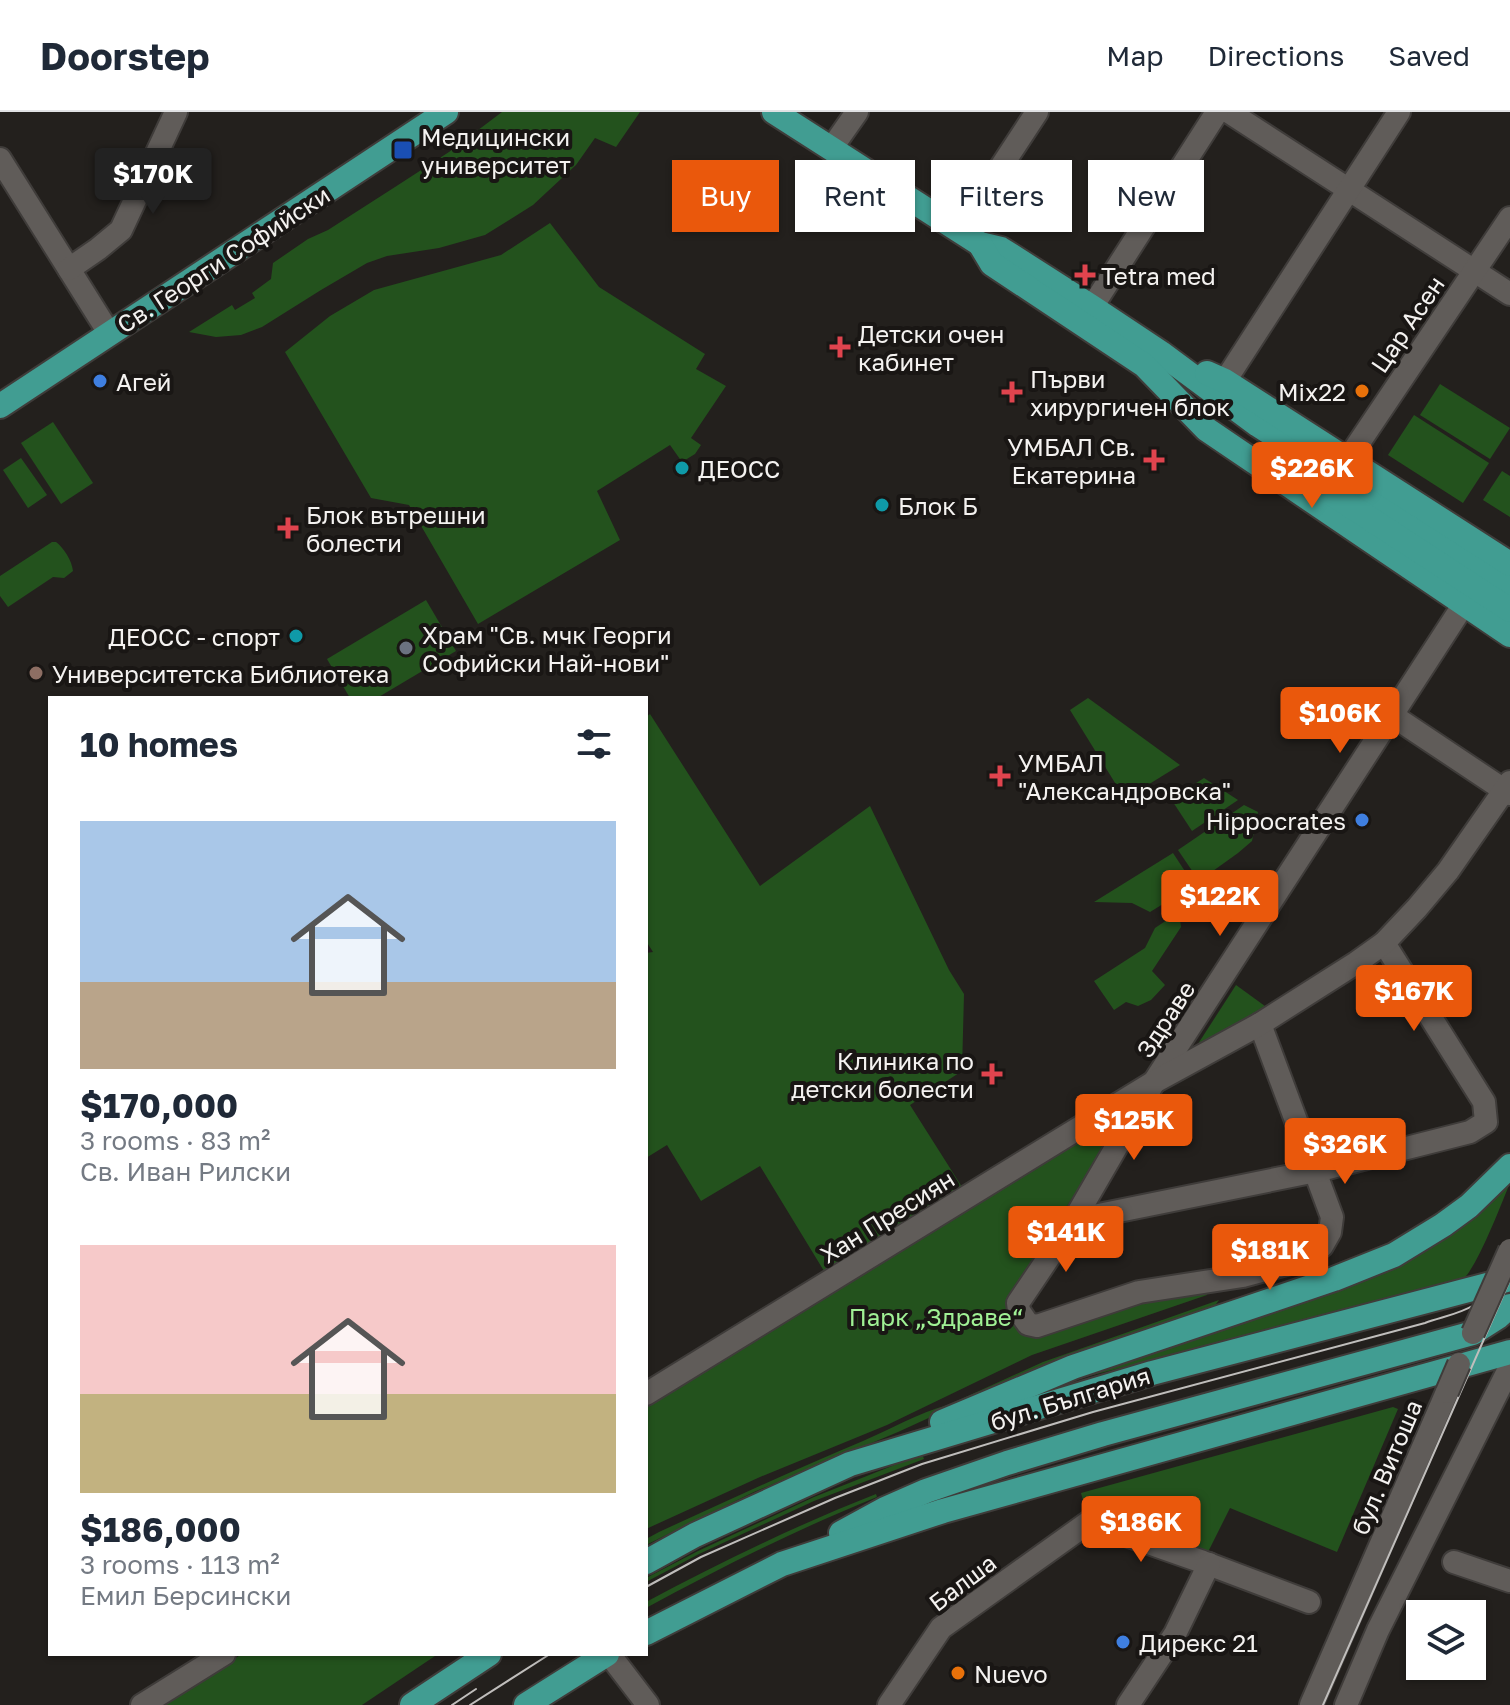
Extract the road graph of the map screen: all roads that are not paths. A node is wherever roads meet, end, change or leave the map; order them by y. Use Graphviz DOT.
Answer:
graph roads {
  1 [pos="176,112"];
  2 [pos="446,112"];
  3 [pos="774,112"];
  4 [pos="857,112"];
  5 [pos="1037,112"];
  6 [pos="1217,112"];
  7 [pos="1229,112"];
  8 [pos="1399,112"];
  9 [pos="831,149"];
  10 [pos="0,159"];
  11 [pos="1349,189"];
  12 [pos="1510,218"];
  13 [pos="970,238"];
  14 [pos="69,269"];
  15 [pos="1474,270"];
  16 [pos="1510,294"];
  17 [pos="1092,307"];
  18 [pos="109,333"];
  19 [pos="1153,359"];
  20 [pos="1225,381"];
  21 [pos="0,406"];
  22 [pos="1348,459"];
  23 [pos="1510,564"];
  24 [pos="1510,588"];
  25 [pos="1464,604"];
  26 [pos="1510,610"];
  27 [pos="1510,635"];
  28 [pos="1393,716"];
  29 [pos="1508,788"];
  30 [pos="1384,943"];
  31 [pos="1260,1024"];
  32 [pos="1154,1082"];
  33 [pos="1510,1166"];
  34 [pos="1316,1171"];
  35 [pos="1074,1220"];
  36 [pos="1510,1250"];
  37 [pos="1243,1276"];
  38 [pos="1510,1279"];
  39 [pos="1510,1306"];
  40 [pos="1233,1313"];
  41 [pos="1473,1333"];
  42 [pos="1510,1352"];
  43 [pos="1506,1375"];
  44 [pos="648,1393"];
  45 [pos="850,1464"];
  46 [pos="648,1561"];
  47 [pos="1454,1562"];
  48 [pos="782,1564"];
  49 [pos="1209,1564"];
  50 [pos="1510,1581"];
  51 [pos="1309,1602"];
  52 [pos="648,1632"];
  53 [pos="221,1656"];
  54 [pos="486,1656"];
  55 [pos="605,1656"];
  56 [pos="610,1656"];
  57 [pos="142,1705"];
  58 [pos="412,1705"];
  59 [pos="526,1705"];
  60 [pos="648,1705"];
  61 [pos="889,1705"];
  62 [pos="1128,1705"];
  63 [pos="1311,1705"];
  64 [pos="1346,1705"];
  1 -- 14 [label="street"];
  2 -- 18 [label="main road, Св. Георги Софийски"];
  3 -- 9 [label="main road"];
  4 -- 9 [label="street"];
  5 -- 13 [label="street"];
  6 -- 17 [label="street"];
  7 -- 11 [label="street"];
  8 -- 11 [label="street"];
  9 -- 13 [label="main road"];
  10 -- 14 [label="street"];
  11 -- 15 [label="street"];
  11 -- 20 [label="street"];
  12 -- 15 [label="street, Цар Асен"];
  13 -- 17 [label="main road"];
  13 -- 19 [label="main road"];
  14 -- 18 [label="street"];
  15 -- 16 [label="street"];
  15 -- 22 [label="street, Цар Асен"];
  17 -- 19 [label="main road"];
  18 -- 21 [label="main road, Св. Георги Софийски"];
  19 -- 20 [label="main road"];
  19 -- 24 [label="main road"];
  19 -- 25 [label="main road"];
  19 -- 26 [label="main road"];
  20 -- 22 [label="main road"];
  22 -- 23 [label="main road"];
  25 -- 27 [label="main road"];
  25 -- 28 [label="street, Здраве"];
  28 -- 29 [label="street"];
  28 -- 32 [label="street, Здраве"];
  29 -- 30 [label="street, Хан Пресиян"];
  30 -- 31 [label="street, Хан Пресиян"];
  30 -- 34 [label="street"];
  31 -- 32 [label="street, Хан Пресиян"];
  31 -- 34 [label="street"];
  32 -- 35 [label="street, Здраве"];
  32 -- 44 [label="street, Хан Пресиян"];
  33 -- 40 [label="main road"];
  34 -- 35 [label="street"];
  34 -- 37 [label="street"];
  35 -- 37 [label="street, Здраве"];
  36 -- 41 [label="street, бул. Витоша, bridge"];
  37 -- 40 [label="street"];
  38 -- 45 [label="main road, бул. България"];
  39 -- 41 [label="main road"];
  40 -- 45 [label="main road"];
  41 -- 48 [label="main road"];
  41 -- 63 [label="street, бул. Витоша, bridge"];
  42 -- 48 [label="main road"];
  43 -- 64 [label="street"];
  45 -- 46 [label="main road, бул. България"];
  47 -- 50 [label="street"];
  48 -- 52 [label="main road"];
  49 -- 51 [label="street"];
  49 -- 61 [label="street, Балша"];
  49 -- 62 [label="street"];
  53 -- 57 [label="street"];
  54 -- 58 [label="main road"];
  55 -- 59 [label="main road"];
  56 -- 60 [label="street"];
}
